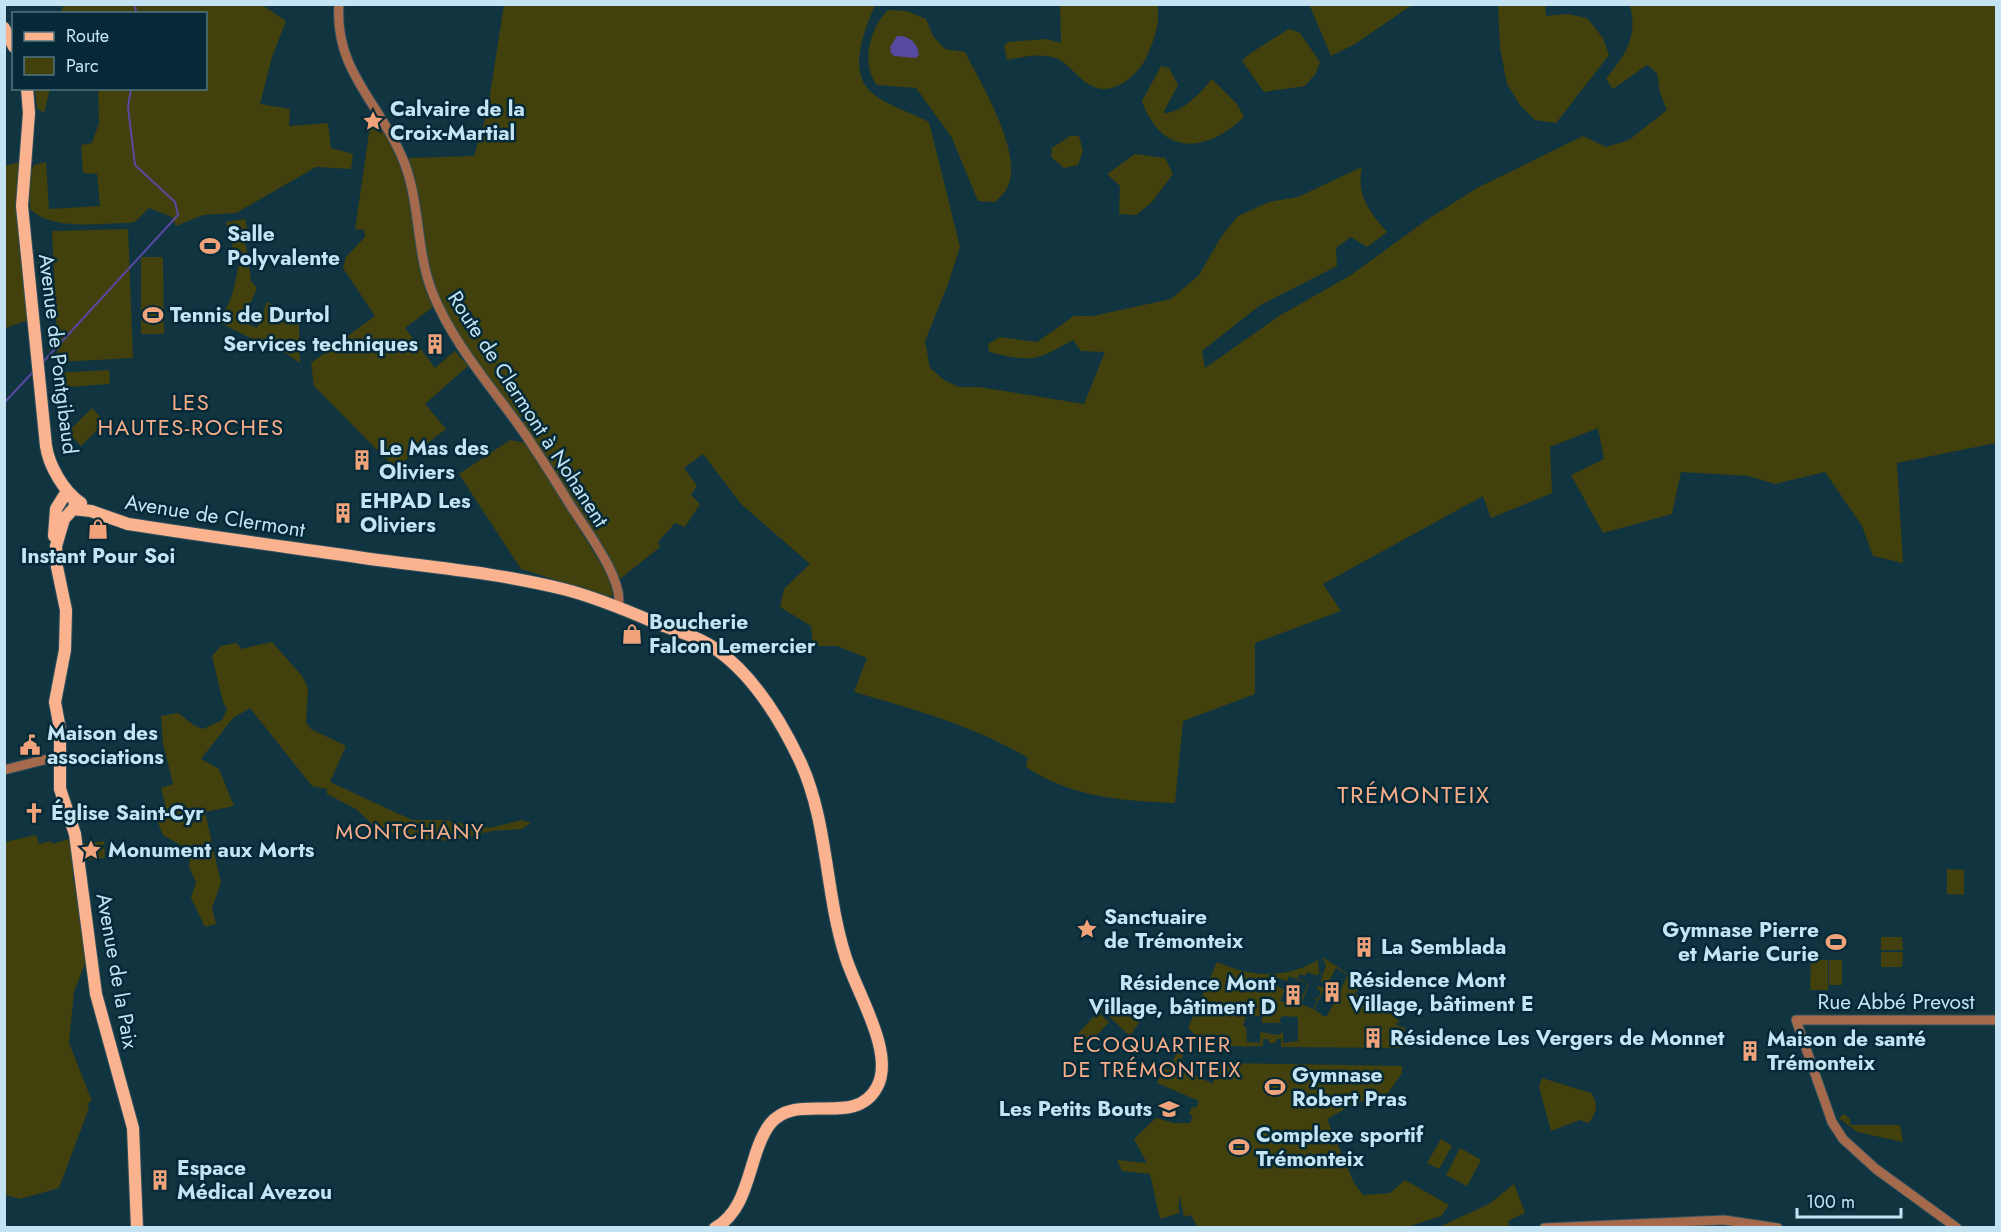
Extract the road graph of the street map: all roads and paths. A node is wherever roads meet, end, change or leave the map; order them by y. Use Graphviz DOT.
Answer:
graph roads {
  1 [pos="339,4"];
  2 [pos="4,28"];
  3 [pos="12,43"];
  4 [pos="27,90"];
  5 [pos="68,502"];
  6 [pos="618,607"];
  7 [pos="59,756"];
  8 [pos="4,770"];
  9 [pos="1996,1020"];
  10 [pos="136,1227"];
  11 [pos="715,1227"];
  12 [pos="1544,1227"];
  13 [pos="1778,1227"];
  14 [pos="1957,1227"];
  1 -- 6 [label="street, Route de Clermont à Nohanent"];
  2 -- 3 [label="main road"];
  4 -- 5 [label="main road, Avenue de Pontgibaud"];
  5 -- 6 [label="main road, Avenue de Clermont"];
  5 -- 7 [label="main road, Avenue de la Paix"];
  6 -- 11 [label="main road, Avenue de Clermont"];
  7 -- 8 [label="street"];
  7 -- 10 [label="main road, Avenue de la Paix"];
  9 -- 14 [label="street, Rue Abbé Prevost"];
  12 -- 13 [label="street"];
}
